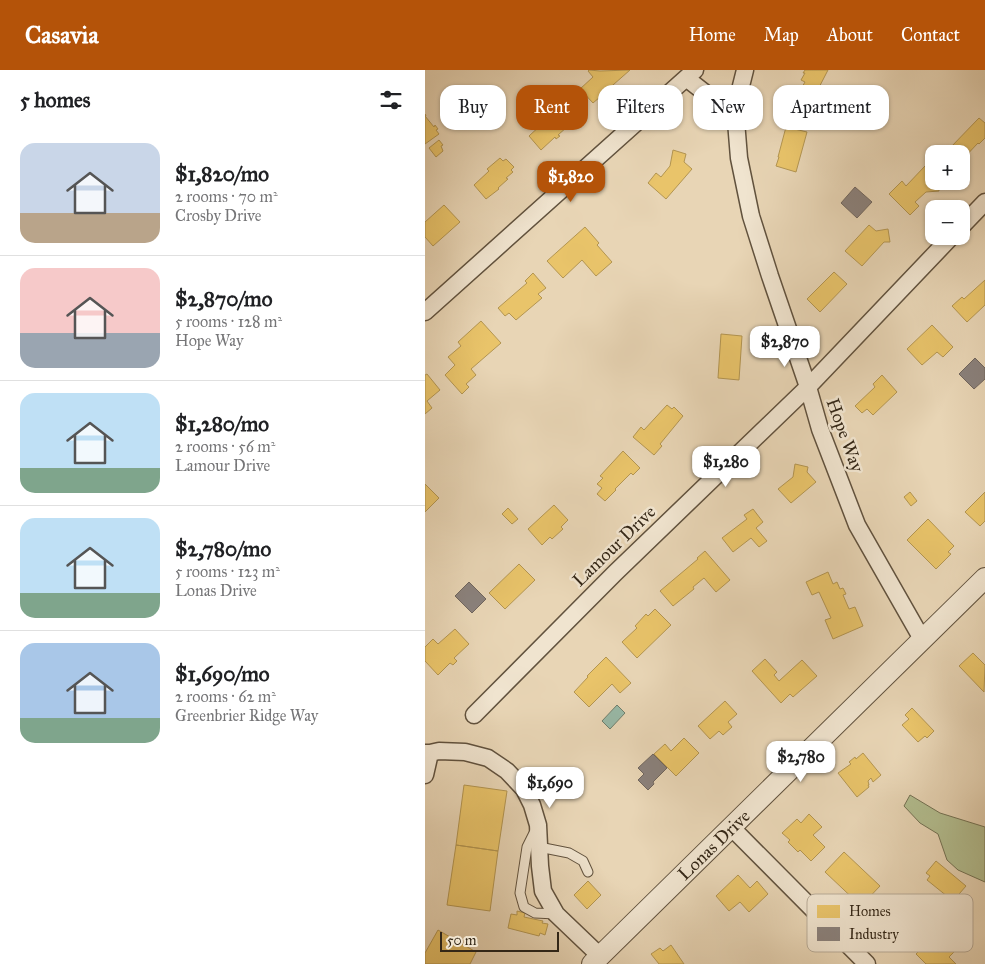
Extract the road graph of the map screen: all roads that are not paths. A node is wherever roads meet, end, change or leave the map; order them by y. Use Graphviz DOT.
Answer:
graph roads {
  1 [pos="745,70"];
  2 [pos="691,74"];
  3 [pos="702,85"];
  4 [pos="741,85"];
  5 [pos="736,130"];
  6 [pos="985,202"];
  7 [pos="970,218"];
  8 [pos="943,245"];
  9 [pos="425,312"];
  10 [pos="808,387"];
  11 [pos="985,578"];
  12 [pos="922,639"];
  13 [pos="474,716"];
  14 [pos="428,753"];
  15 [pos="425,775"];
  16 [pos="538,825"];
  17 [pos="731,827"];
  18 [pos="539,847"];
  19 [pos="588,872"];
  20 [pos="807,904"];
  21 [pos="556,914"];
  22 [pos="855,952"];
  23 [pos="596,960"];
  24 [pos="867,964"];
  1 -- 4 [label="street, Hope Way"];
  2 -- 3 [label="street"];
  2 -- 9 [label="street"];
  5 -- 10 [label="street, Hope Way"];
  6 -- 7 [label="street"];
  8 -- 10 [label="street, Lamour Drive"];
  10 -- 12 [label="street, Hope Way"];
  10 -- 13 [label="street, Lamour Drive"];
  11 -- 12 [label="street, Lonas Drive"];
  12 -- 17 [label="street, Lonas Drive"];
  14 -- 15 [label="street"];
  14 -- 16 [label="street"];
  16 -- 18 [label="street"];
  16 -- 21 [label="lane"];
  17 -- 20 [label="street"];
  17 -- 23 [label="street, Lonas Drive"];
  18 -- 19 [label="lane"];
  18 -- 21 [label="street"];
  21 -- 23 [label="street"];
  22 -- 24 [label="street"];
}
